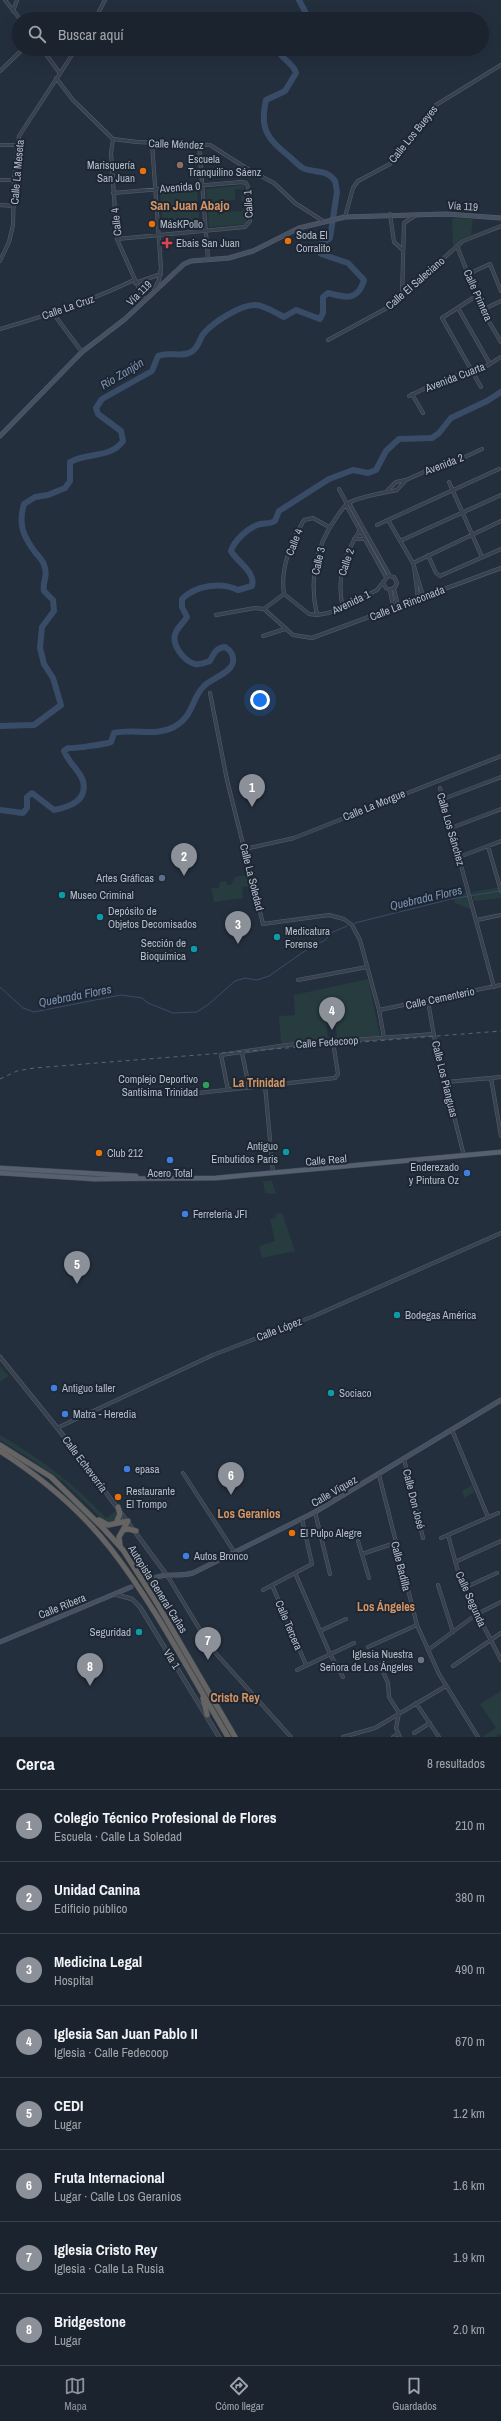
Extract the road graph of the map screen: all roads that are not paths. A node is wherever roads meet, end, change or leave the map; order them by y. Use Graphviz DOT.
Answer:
graph roads {
  1 [pos="5,0"];
  2 [pos="17,0"];
  3 [pos="105,0"];
  4 [pos="13,11"];
  5 [pos="99,12"];
  6 [pos="16,56"];
  7 [pos="47,56"];
  8 [pos="71,56"];
  9 [pos="501,65"];
  10 [pos="0,71"];
  11 [pos="59,72"];
  12 [pos="56,78"];
  13 [pos="113,139"];
  14 [pos="152,143"];
  15 [pos="198,144"];
  16 [pos="0,145"];
  17 [pos="17,145"];
  18 [pos="0,180"];
  19 [pos="14,180"];
  20 [pos="246,183"];
  21 [pos="202,186"];
  22 [pos="155,189"];
  23 [pos="113,193"];
  24 [pos="0,205"];
  25 [pos="14,206"];
  26 [pos="390,214"];
  27 [pos="418,214"];
  28 [pos="346,217"];
  29 [pos="501,218"];
  30 [pos="323,221"];
  31 [pos="501,226"];
  32 [pos="206,232"];
  33 [pos="159,235"];
  34 [pos="117,239"];
  35 [pos="457,246"];
  36 [pos="403,251"];
  37 [pos="208,259"];
  38 [pos="0,261"];
  39 [pos="161,274"];
  40 [pos="468,274"];
  41 [pos="135,282"];
  42 [pos="154,290"];
  43 [pos="501,291"];
  44 [pos="476,296"];
  45 [pos="402,297"];
  46 [pos="144,300"];
  47 [pos="501,301"];
  48 [pos="458,308"];
  49 [pos="482,310"];
  50 [pos="54,313"];
  51 [pos="0,329"];
  52 [pos="328,340"];
  53 [pos="501,342"];
  54 [pos="82,352"];
  55 [pos="501,357"];
  56 [pos="490,364"];
  57 [pos="473,371"];
  58 [pos="481,387"];
  59 [pos="412,394"];
  60 [pos="409,396"];
  61 [pos="423,413"];
  62 [pos="0,436"];
  63 [pos="482,449"];
  64 [pos="499,469"];
  65 [pos="406,480"];
  66 [pos="449,482"];
  67 [pos="339,489"];
  68 [pos="388,490"];
  69 [pos="453,490"];
  70 [pos="501,495"];
  71 [pos="360,499"];
  72 [pos="347,504"];
  73 [pos="351,510"];
  74 [pos="341,512"];
  75 [pos="463,513"];
  76 [pos="388,520"];
  77 [pos="501,521"];
  78 [pos="377,525"];
  79 [pos="329,527"];
  80 [pos="360,530"];
  81 [pos="472,535"];
  82 [pos="354,539"];
  83 [pos="365,539"];
  84 [pos="400,541"];
  85 [pos="501,548"];
  86 [pos="428,555"];
  87 [pos="482,557"];
  88 [pos="413,564"];
  89 [pos="501,568"];
  90 [pos="388,576"];
  91 [pos="383,583"];
  92 [pos="390,589"];
  93 [pos="377,590"];
  94 [pos="284,594"];
  95 [pos="423,596"];
  96 [pos="418,598"];
  97 [pos="398,606"];
  98 [pos="393,607"];
  99 [pos="343,608"];
  100 [pos="264,610"];
  101 [pos="216,615"];
  102 [pos="317,615"];
  103 [pos="285,629"];
  104 [pos="263,636"];
  105 [pos="210,693"];
  106 [pos="501,756"];
  107 [pos="501,777"];
  108 [pos="440,788"];
  109 [pos="443,799"];
  110 [pos="501,809"];
  111 [pos="452,828"];
  112 [pos="501,841"];
  113 [pos="488,846"];
  114 [pos="245,849"];
  115 [pos="459,858"];
  116 [pos="501,891"];
  117 [pos="501,915"];
  118 [pos="477,920"];
  119 [pos="367,966"];
  120 [pos="298,980"];
  121 [pos="501,985"];
  122 [pos="494,987"];
  123 [pos="428,1001"];
  124 [pos="379,1010"];
  125 [pos="434,1034"];
  126 [pos="384,1038"];
  127 [pos="333,1042"];
  128 [pos="242,1053"];
  129 [pos="501,1077"];
  130 [pos="490,1078"];
  131 [pos="447,1082"];
  132 [pos="266,1085"];
  133 [pos="250,1087"];
  134 [pos="228,1090"];
  135 [pos="189,1094"];
  136 [pos="501,1136"];
  137 [pos="501,1152"];
  138 [pos="464,1156"];
  139 [pos="0,1168"];
  140 [pos="82,1172"];
  141 [pos="0,1173"];
  142 [pos="109,1174"];
  143 [pos="273,1174"];
  144 [pos="152,1178"];
  145 [pos="94,1179"];
  146 [pos="501,1233"];
  147 [pos="0,1357"];
  148 [pos="501,1400"];
  149 [pos="57,1428"];
  150 [pos="452,1430"];
  151 [pos="0,1445"];
  152 [pos="0,1452"];
  153 [pos="404,1459"];
  154 [pos="183,1473"];
  155 [pos="379,1475"];
  156 [pos="73,1497"];
  157 [pos="118,1507"];
  158 [pos="315,1512"];
  159 [pos="498,1512"];
  160 [pos="488,1517"];
  161 [pos="302,1519"];
  162 [pos="118,1521"];
  163 [pos="128,1521"];
  164 [pos="122,1530"];
  165 [pos="136,1531"];
  166 [pos="448,1535"];
  167 [pos="423,1538"];
  168 [pos="441,1538"];
  169 [pos="358,1541"];
  170 [pos="501,1541"];
  171 [pos="395,1543"];
  172 [pos="123,1550"];
  173 [pos="235,1553"];
  174 [pos="362,1554"];
  175 [pos="455,1562"];
  176 [pos="295,1573"];
  177 [pos="496,1573"];
  178 [pos="166,1574"];
  179 [pos="330,1574"];
  180 [pos="369,1578"];
  181 [pos="149,1580"];
  182 [pos="272,1585"];
  183 [pos="438,1585"];
  184 [pos="131,1588"];
  185 [pos="464,1588"];
  186 [pos="263,1590"];
  187 [pos="114,1594"];
  188 [pos="501,1602"];
  189 [pos="477,1614"];
  190 [pos="346,1619"];
  191 [pos="417,1625"];
  192 [pos="320,1631"];
  193 [pos="453,1632"];
  194 [pos="501,1632"];
  195 [pos="489,1639"];
  196 [pos="0,1642"];
  197 [pos="354,1643"];
  198 [pos="368,1647"];
  199 [pos="428,1650"];
  200 [pos="330,1654"];
  201 [pos="501,1660"];
  202 [pos="306,1665"];
  203 [pos="380,1665"];
  204 [pos="453,1666"];
  205 [pos="297,1670"];
  206 [pos="343,1677"];
  207 [pos="446,1686"];
  208 [pos="201,1693"];
  209 [pos="416,1703"];
  210 [pos="399,1713"];
  211 [pos="207,1715"];
  212 [pos="430,1723"];
  213 [pos="414,1733"];
  214 [pos="399,1735"];
  215 [pos="219,1737"];
  216 [pos="228,1737"];
  217 [pos="235,1737"];
  218 [pos="291,1737"];
  219 [pos="343,1737"];
  220 [pos="392,1737"];
  221 [pos="439,1737"];
  222 [pos="478,1737"];
  1 -- 4 [label="street"];
  2 -- 4 [label="street"];
  3 -- 5 [label="street"];
  6 -- 10 [label="street"];
  7 -- 11 [label="street"];
  8 -- 11 [label="street, Calle La Meseta"];
  9 -- 28 [label="street, Calle Los Bueyes"];
  11 -- 12 [label="street, Calle La Meseta"];
  12 -- 13 [label="street"];
  12 -- 17 [label="street, Calle La Meseta"];
  13 -- 14 [label="street, Calle Méndez"];
  13 -- 23 [label="street, Calle 4"];
  14 -- 15 [label="street, Calle Méndez"];
  14 -- 22 [label="street"];
  15 -- 21 [label="street"];
  15 -- 30 [label="street, Calle Méndez"];
  16 -- 17 [label="street"];
  17 -- 19 [label="street, Calle La Meseta"];
  18 -- 19 [label="street"];
  19 -- 25 [label="street, Calle La Meseta"];
  20 -- 21 [label="street, Avenida 0"];
  20 -- 32 [label="street, Calle 1"];
  21 -- 22 [label="street, Avenida 0"];
  21 -- 32 [label="street"];
  22 -- 23 [label="street, Avenida 0"];
  22 -- 33 [label="street"];
  23 -- 34 [label="street, Calle 4"];
  24 -- 25 [label="street"];
  25 -- 38 [label="street, Calle La Meseta"];
  26 -- 27 [label="main road, Vía 119"];
  26 -- 28 [label="main road, Vía 119"];
  26 -- 36 [label="street"];
  27 -- 29 [label="main road, Vía 119"];
  27 -- 36 [label="street"];
  28 -- 30 [label="main road, Vía 119"];
  30 -- 37 [label="main road, Vía 119"];
  31 -- 35 [label="street, Calle El Saleciano"];
  32 -- 33 [label="street"];
  32 -- 37 [label="street"];
  33 -- 34 [label="street"];
  33 -- 39 [label="street"];
  34 -- 41 [label="street, Calle 4"];
  35 -- 40 [label="street, Calle Primera"];
  35 -- 45 [label="street, Calle El Saleciano"];
  36 -- 45 [label="street"];
  37 -- 42 [label="main road, Vía 119"];
  39 -- 41 [label="street, Calle La Cruz"];
  39 -- 42 [label="street"];
  40 -- 43 [label="street"];
  40 -- 44 [label="street, Calle Primera"];
  41 -- 46 [label="street, Calle 4"];
  41 -- 50 [label="street, Calle La Cruz"];
  42 -- 46 [label="main road, Vía 119"];
  44 -- 48 [label="street"];
  44 -- 49 [label="street, Calle Primera"];
  45 -- 52 [label="street, Calle El Saleciano"];
  46 -- 54 [label="main road, Vía 119"];
  47 -- 49 [label="street"];
  48 -- 56 [label="street"];
  48 -- 57 [label="street"];
  49 -- 53 [label="street, Calle Primera"];
  50 -- 51 [label="street, Calle La Cruz"];
  50 -- 54 [label="street"];
  54 -- 62 [label="main road, Vía 119"];
  55 -- 56 [label="street, Avenida Cuarta"];
  56 -- 57 [label="street, Avenida Cuarta"];
  57 -- 58 [label="street"];
  57 -- 59 [label="street, Avenida Cuarta"];
  59 -- 60 [label="street, Avenida Cuarta"];
  59 -- 61 [label="street"];
  63 -- 65 [label="street, Avenida 2"];
  64 -- 69 [label="street"];
  65 -- 68 [label="street, Avenida 2"];
  65 -- 68 [label="street, Avenida 2"];
  66 -- 69 [label="street"];
  67 -- 72 [label="street"];
  68 -- 71 [label="street, Avenida 2"];
  69 -- 75 [label="street"];
  69 -- 76 [label="street"];
  70 -- 75 [label="street"];
  71 -- 72 [label="street, Avenida 2"];
  71 -- 73 [label="street"];
  72 -- 73 [label="street"];
  72 -- 74 [label="street, Calle 3"];
  73 -- 74 [label="street"];
  73 -- 80 [label="street"];
  73 -- 90 [label="street"];
  74 -- 79 [label="street, Calle 3"];
  75 -- 81 [label="street"];
  75 -- 84 [label="street"];
  76 -- 78 [label="street"];
  76 -- 84 [label="street"];
  77 -- 81 [label="street"];
  79 -- 94 [label="street, Calle 4"];
  79 -- 102 [label="street, Calle 3"];
  80 -- 82 [label="street, Calle 2"];
  80 -- 83 [label="street"];
  81 -- 86 [label="street"];
  81 -- 87 [label="street"];
  82 -- 83 [label="street, Calle 2"];
  82 -- 99 [label="street, Calle 2"];
  83 -- 90 [label="street"];
  84 -- 88 [label="street"];
  85 -- 87 [label="street"];
  86 -- 87 [label="street"];
  86 -- 88 [label="street"];
  88 -- 95 [label="street"];
  88 -- 96 [label="street"];
  89 -- 95 [label="street, Calle La Rinconada"];
  90 -- 91 [label="street, Avenida 1"];
  90 -- 92 [label="street"];
  91 -- 92 [label="street"];
  91 -- 93 [label="street, Avenida 1"];
  92 -- 93 [label="street, Avenida 1"];
  92 -- 97 [label="street"];
  92 -- 98 [label="street"];
  93 -- 99 [label="street, Avenida 1"];
  94 -- 100 [label="street"];
  94 -- 102 [label="street, Avenida 1"];
  95 -- 96 [label="street, Calle La Rinconada"];
  96 -- 97 [label="street, Calle La Rinconada"];
  97 -- 98 [label="street, Calle La Rinconada"];
  98 -- 103 [label="street, Calle La Rinconada"];
  99 -- 102 [label="street, Avenida 1"];
  100 -- 101 [label="street"];
  100 -- 103 [label="street"];
  103 -- 104 [label="street"];
  105 -- 114 [label="street, Calle La Soledad"];
  106 -- 114 [label="street, Calle La Morgue"];
  107 -- 109 [label="street"];
  108 -- 109 [label="street, Calle Los Sánchez"];
  109 -- 111 [label="street, Calle Los Sánchez"];
  110 -- 111 [label="street"];
  111 -- 115 [label="street, Calle Los Sánchez"];
  112 -- 113 [label="street"];
  113 -- 115 [label="street"];
  113 -- 116 [label="street"];
  114 -- 119 [label="street, Calle La Soledad"];
  115 -- 118 [label="street, Calle Los Sánchez"];
  117 -- 118 [label="street"];
  118 -- 122 [label="street, Calle Los Sánchez"];
  119 -- 120 [label="street"];
  119 -- 124 [label="street, Calle La Soledad"];
  121 -- 122 [label="street, Calle Cementerio"];
  122 -- 123 [label="street, Calle Cementerio"];
  123 -- 124 [label="street, Calle Cementerio"];
  123 -- 125 [label="street, Calle Los Pianguas"];
  124 -- 126 [label="street, Calle La Soledad"];
  125 -- 126 [label="street, Calle Fedecoop"];
  125 -- 131 [label="street, Calle Los Pianguas"];
  126 -- 127 [label="street, Calle Fedecoop"];
  127 -- 128 [label="street, Calle Fedecoop"];
  127 -- 132 [label="street"];
  128 -- 133 [label="street"];
  128 -- 134 [label="street, Calle Fedecoop"];
  129 -- 130 [label="street"];
  130 -- 131 [label="street"];
  130 -- 136 [label="street"];
  131 -- 138 [label="street, Calle Los Pianguas"];
  132 -- 133 [label="street"];
  132 -- 143 [label="street"];
  133 -- 134 [label="street"];
  134 -- 135 [label="street"];
  137 -- 138 [label="main road, Calle Real"];
  138 -- 143 [label="main road, Calle Real"];
  139 -- 140 [label="main road, Calle Real"];
  140 -- 142 [label="main road, Calle Real"];
  140 -- 145 [label="main road"];
  141 -- 145 [label="main road, Calle Real"];
  142 -- 144 [label="main road, Calle Real"];
  142 -- 145 [label="main road"];
  143 -- 144 [label="main road, Calle Real"];
  144 -- 145 [label="main road, Calle Real"];
  146 -- 149 [label="street, Calle López"];
  147 -- 149 [label="street, Calle Echeverría"];
  148 -- 150 [label="main road, Calle Víquez"];
  149 -- 157 [label="street, Calle Echeverría"];
  150 -- 153 [label="main road, Calle Víquez"];
  150 -- 160 [label="street"];
  151 -- 156 [label="highway, Autopista General Cañas"];
  152 -- 208 [label="highway, Autopista General Cañas"];
  153 -- 155 [label="main road, Calle Víquez"];
  153 -- 167 [label="street, Calle Don José"];
  154 -- 173 [label="street"];
  155 -- 158 [label="main road, Calle Víquez"];
  155 -- 171 [label="street, Calle Badilla"];
  156 -- 162 [label="highway"];
  156 -- 172 [label="highway, Autopista General Cañas"];
  157 -- 162 [label="highway"];
  157 -- 163 [label="street, Calle Echeverría"];
  158 -- 161 [label="main road, Calle Víquez"];
  158 -- 179 [label="street"];
  159 -- 160 [label="street"];
  160 -- 166 [label="street"];
  161 -- 173 [label="main road, Calle Víquez"];
  161 -- 176 [label="street"];
  162 -- 163 [label="highway"];
  163 -- 164 [label="highway"];
  163 -- 165 [label="street, Calle Echeverría"];
  164 -- 165 [label="highway"];
  164 -- 172 [label="highway"];
  165 -- 178 [label="street, Calle Echeverría"];
  166 -- 168 [label="street"];
  166 -- 175 [label="street, Calle Segunda"];
  169 -- 174 [label="street"];
  170 -- 175 [label="street"];
  171 -- 174 [label="street"];
  171 -- 191 [label="street, Calle Badilla"];
  172 -- 217 [label="highway, Autopista General Cañas"];
  173 -- 178 [label="main road, Calle Víquez"];
  174 -- 180 [label="street"];
  175 -- 185 [label="street, Calle Segunda"];
  176 -- 182 [label="street"];
  176 -- 192 [label="street"];
  177 -- 185 [label="street"];
  178 -- 181 [label="main road"];
  178 -- 218 [label="street"];
  182 -- 186 [label="street"];
  182 -- 202 [label="street, Calle Tercera"];
  183 -- 193 [label="street"];
  184 -- 187 [label="main road, Calle Ribera"];
  185 -- 189 [label="street, Calle Segunda"];
  187 -- 196 [label="main road, Calle Ribera"];
  187 -- 211 [label="street, Vía 1"];
  188 -- 189 [label="street"];
  189 -- 193 [label="street"];
  189 -- 195 [label="street, Calle Segunda"];
  190 -- 192 [label="street"];
  191 -- 198 [label="street"];
  191 -- 199 [label="street, Calle Badilla"];
  192 -- 200 [label="street"];
  193 -- 199 [label="street"];
  194 -- 195 [label="street"];
  195 -- 201 [label="street, Calle Segunda"];
  195 -- 204 [label="street"];
  197 -- 200 [label="street"];
  199 -- 207 [label="street, Calle Badilla"];
  200 -- 202 [label="street"];
  200 -- 206 [label="street"];
  202 -- 205 [label="street"];
  203 -- 210 [label="street"];
  207 -- 209 [label="street"];
  207 -- 222 [label="street, Calle Badilla"];
  208 -- 211 [label="highway"];
  208 -- 216 [label="highway, Autopista General Cañas"];
  209 -- 210 [label="street"];
  209 -- 212 [label="street"];
  210 -- 214 [label="street"];
  210 -- 219 [label="street"];
  211 -- 215 [label="street, Vía 1"];
  212 -- 213 [label="street"];
  212 -- 221 [label="street"];
  214 -- 220 [label="street"];
}
